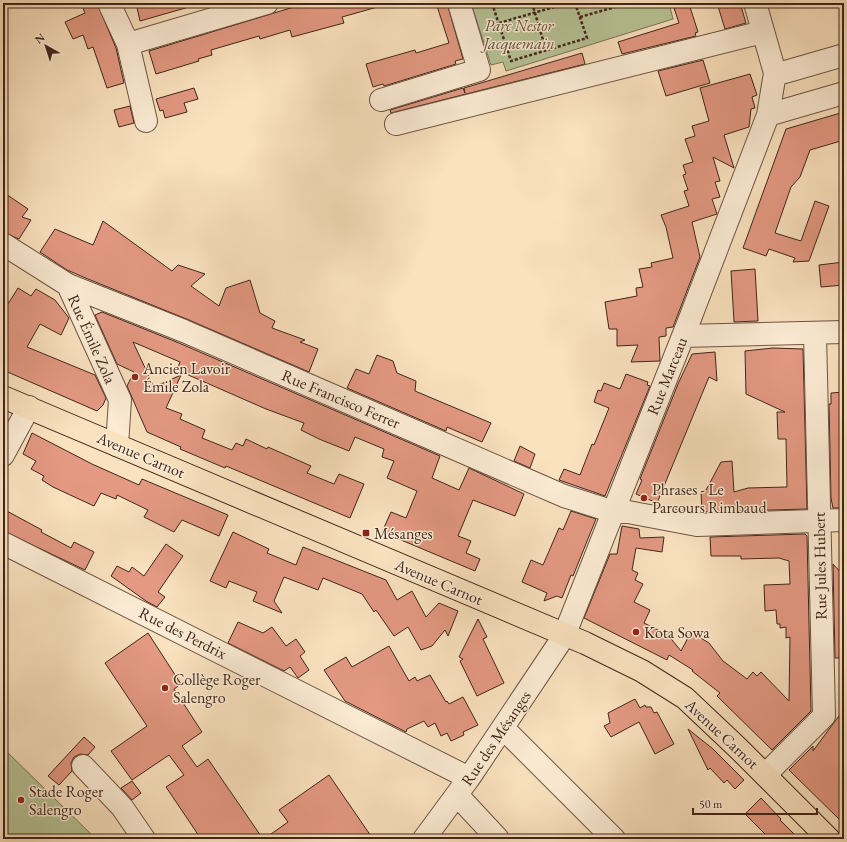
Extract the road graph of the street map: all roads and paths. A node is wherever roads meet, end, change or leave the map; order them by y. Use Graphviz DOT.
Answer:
graph roads {
  1 [pos="109,3"];
  2 [pos="267,3"];
  3 [pos="459,3"];
  4 [pos="492,3"];
  5 [pos="532,3"];
  6 [pos="568,3"];
  7 [pos="575,3"];
  8 [pos="629,3"];
  9 [pos="755,3"];
  10 [pos="535,14"];
  11 [pos="580,17"];
  12 [pos="499,23"];
  13 [pos="763,32"];
  14 [pos="128,44"];
  15 [pos="546,50"];
  16 [pos="844,55"];
  17 [pos="775,73"];
  18 [pos="844,93"];
  19 [pos="381,100"];
  20 [pos="768,115"];
  21 [pos="146,120"];
  22 [pos="396,124"];
  23 [pos="3,244"];
  24 [pos="68,285"];
  25 [pos="844,332"];
  26 [pos="815,334"];
  27 [pos="683,336"];
  28 [pos="3,396"];
  29 [pos="28,407"];
  30 [pos="117,445"];
  31 [pos="3,455"];
  32 [pos="614,512"];
  33 [pos="844,520"];
  34 [pos="819,521"];
  35 [pos="3,543"];
  36 [pos="564,636"];
  37 [pos="503,728"];
  38 [pos="83,766"];
  39 [pos="765,775"];
  40 [pos="463,787"];
  41 [pos="144,839"];
  42 [pos="424,839"];
  43 [pos="498,839"];
  44 [pos="614,839"];
  45 [pos="828,839"];
  1 -- 14 [label="street"];
  2 -- 14 [label="street"];
  3 -- 19 [label="street"];
  4 -- 12 [label="path"];
  5 -- 10 [label="path"];
  6 -- 10 [label="path"];
  7 -- 11 [label="path"];
  8 -- 11 [label="path"];
  9 -- 13 [label="street"];
  10 -- 12 [label="path"];
  10 -- 15 [label="path"];
  11 -- 15 [label="path"];
  12 -- 15 [label="path"];
  13 -- 17 [label="street"];
  13 -- 22 [label="street"];
  14 -- 21 [label="street"];
  16 -- 17 [label="street"];
  17 -- 20 [label="street, Rue Marceau"];
  18 -- 20 [label="street"];
  20 -- 27 [label="street, Rue Marceau"];
  23 -- 24 [label="street, Rue Émile Zola"];
  24 -- 30 [label="street, Rue Émile Zola"];
  24 -- 32 [label="street, Rue Francisco Ferrer"];
  25 -- 26 [label="street"];
  26 -- 27 [label="street"];
  26 -- 34 [label="street, Rue Jules Hubert"];
  27 -- 32 [label="street, Rue Marceau"];
  28 -- 29 [label="main road, Avenue Carnot"];
  29 -- 30 [label="main road, Avenue Carnot"];
  29 -- 31 [label="street"];
  30 -- 36 [label="main road, Avenue Carnot"];
  32 -- 34 [label="street, Rue Francisco Ferrer"];
  32 -- 36 [label="street, Rue Marceau"];
  33 -- 34 [label="street, Rue Francisco Ferrer"];
  34 -- 39 [label="street, Rue Jules Hubert"];
  35 -- 40 [label="street, Rue des Perdrix"];
  36 -- 37 [label="street, Rue des Mésanges"];
  36 -- 39 [label="main road, Avenue Carnot"];
  37 -- 40 [label="street, Rue des Mésanges"];
  37 -- 44 [label="street"];
  38 -- 41 [label="street"];
  39 -- 45 [label="main road, Avenue Carnot"];
  40 -- 42 [label="street, Rue des Mésanges"];
  40 -- 43 [label="street"];
}
